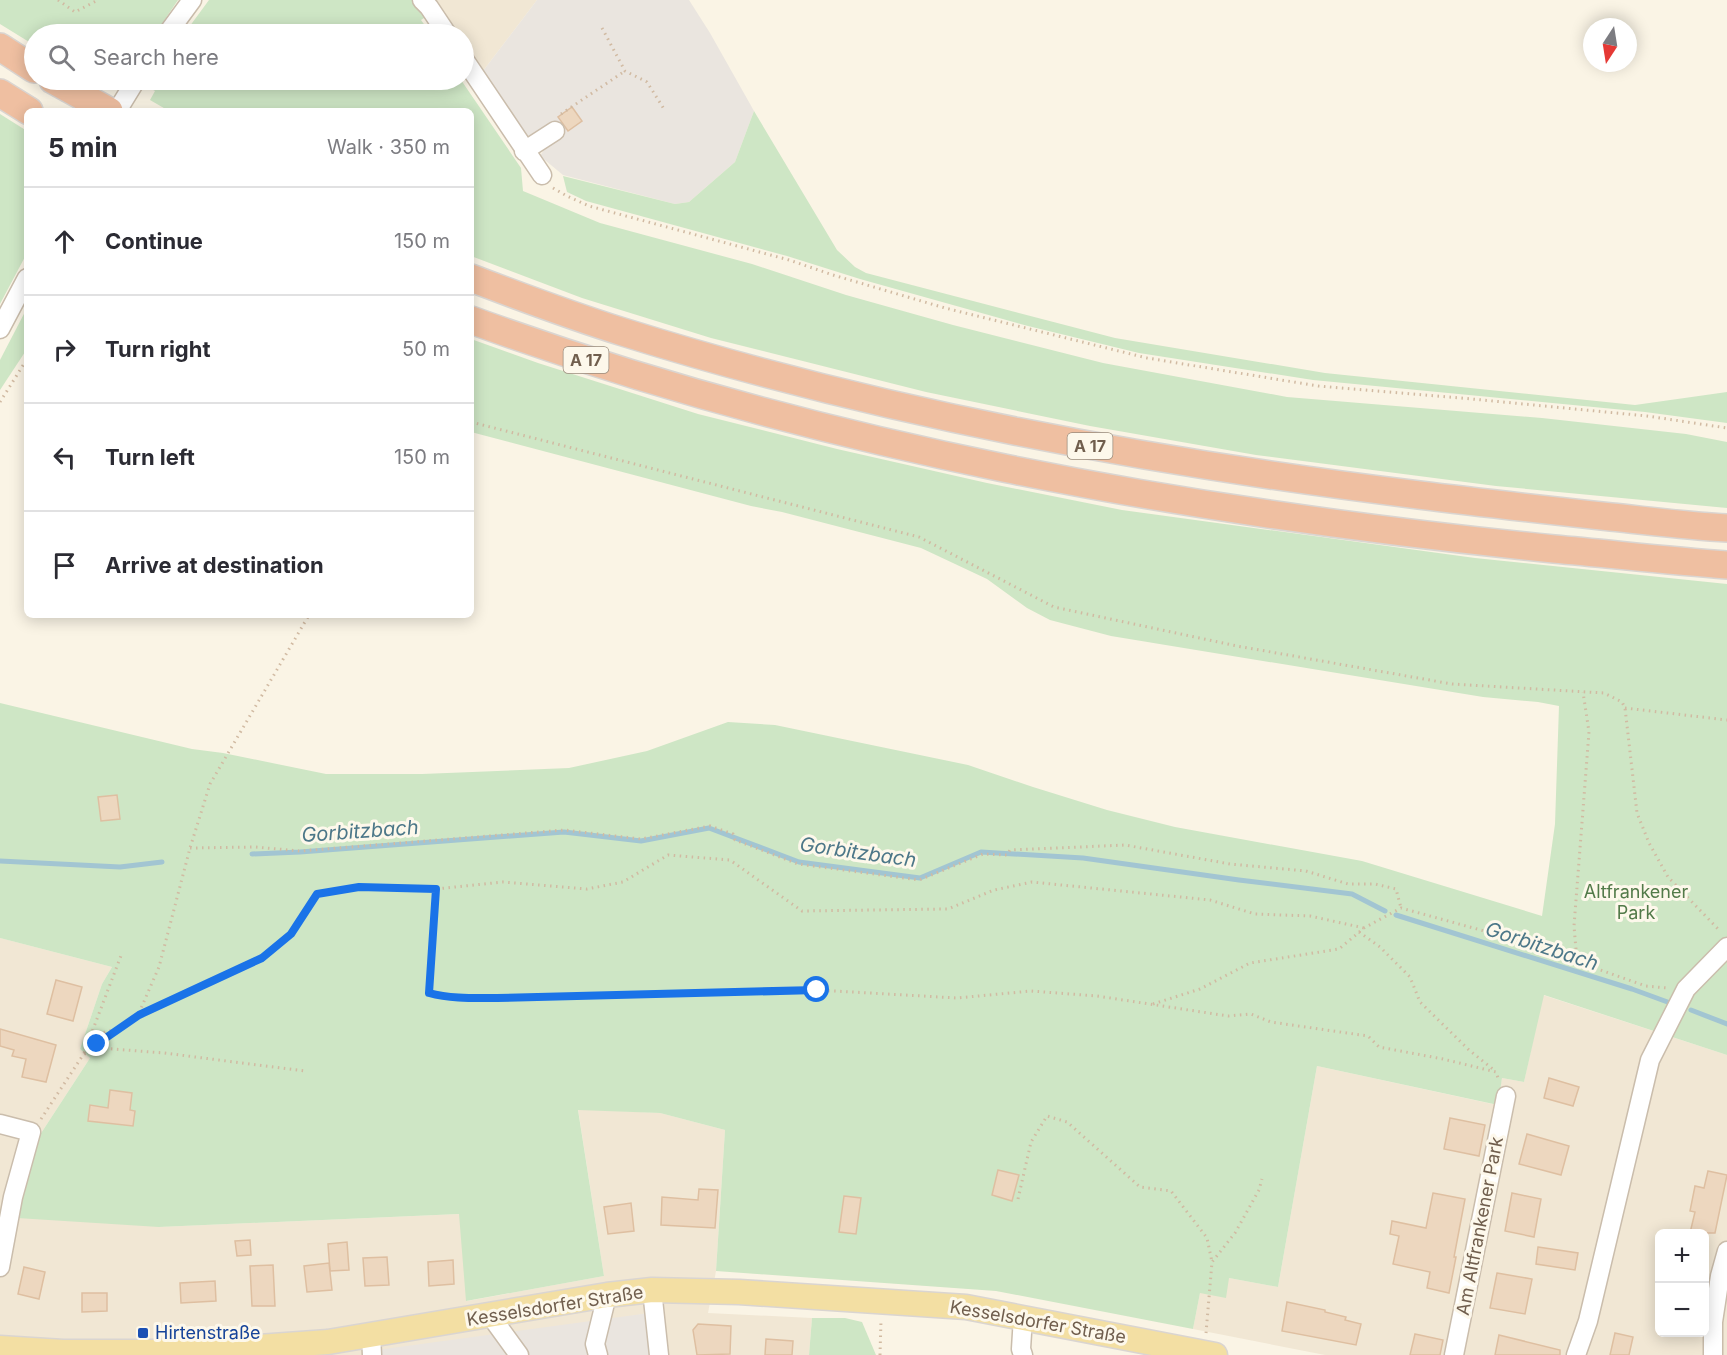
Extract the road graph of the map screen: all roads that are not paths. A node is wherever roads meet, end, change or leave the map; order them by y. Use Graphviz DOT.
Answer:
graph roads {
  1 [pos="192,0"];
  2 [pos="422,0"];
  3 [pos="174,24"];
  4 [pos="440,24"];
  5 [pos="0,47"];
  6 [pos="24,63"];
  7 [pos="474,74"];
  8 [pos="72,90"];
  9 [pos="130,90"];
  10 [pos="0,93"];
  11 [pos="24,108"];
  12 [pos="104,108"];
  13 [pos="119,108"];
  14 [pos="555,131"];
  15 [pos="524,151"];
  16 [pos="542,175"];
  17 [pos="474,279"];
  18 [pos="24,284"];
  19 [pos="474,321"];
  20 [pos="0,329"];
  21 [pos="1727,528"];
  22 [pos="1727,565"];
  23 [pos="1723,939"];
  24 [pos="1506,1096"];
  25 [pos="0,1124"];
  26 [pos="1727,1251"];
  27 [pos="0,1267"];
  28 [pos="652,1290"];
  29 [pos="607,1295"];
  30 [pos="490,1316"];
  31 [pos="1023,1317"];
  32 [pos="371,1345"];
  33 [pos="0,1348"];
  34 [pos="152,1354"];
  35 [pos="1210,1354"];
  36 [pos="519,1355"];
  37 [pos="598,1355"];
  38 [pos="659,1355"];
  39 [pos="1023,1355"];
  40 [pos="1454,1355"];
  41 [pos="1576,1355"];
  42 [pos="1713,1355"];
  1 -- 3 [label="street"];
  2 -- 4 [label="street"];
  5 -- 6 [label="highway"];
  7 -- 15 [label="street"];
  8 -- 12 [label="highway"];
  9 -- 13 [label="street"];
  10 -- 11 [label="highway"];
  14 -- 15 [label="street"];
  15 -- 16 [label="street"];
  17 -- 21 [label="highway, A 17"];
  18 -- 20 [label="street"];
  19 -- 22 [label="highway, A 17"];
  23 -- 41 [label="street"];
  24 -- 40 [label="street, Am Altfrankener Park"];
  25 -- 27 [label="street"];
  26 -- 42 [label="street"];
  28 -- 29 [label="main road, Kesselsdorfer Straße"];
  28 -- 31 [label="main road, Kesselsdorfer Straße"];
  28 -- 38 [label="street"];
  29 -- 30 [label="main road, Kesselsdorfer Straße"];
  29 -- 37 [label="street"];
  30 -- 32 [label="main road, Kesselsdorfer Straße"];
  30 -- 36 [label="street"];
  31 -- 35 [label="main road, Kesselsdorfer Straße"];
  31 -- 39 [label="street"];
  32 -- 34 [label="main road, Kesselsdorfer Straße"];
  33 -- 34 [label="main road, Kesselsdorfer Straße"];
}
